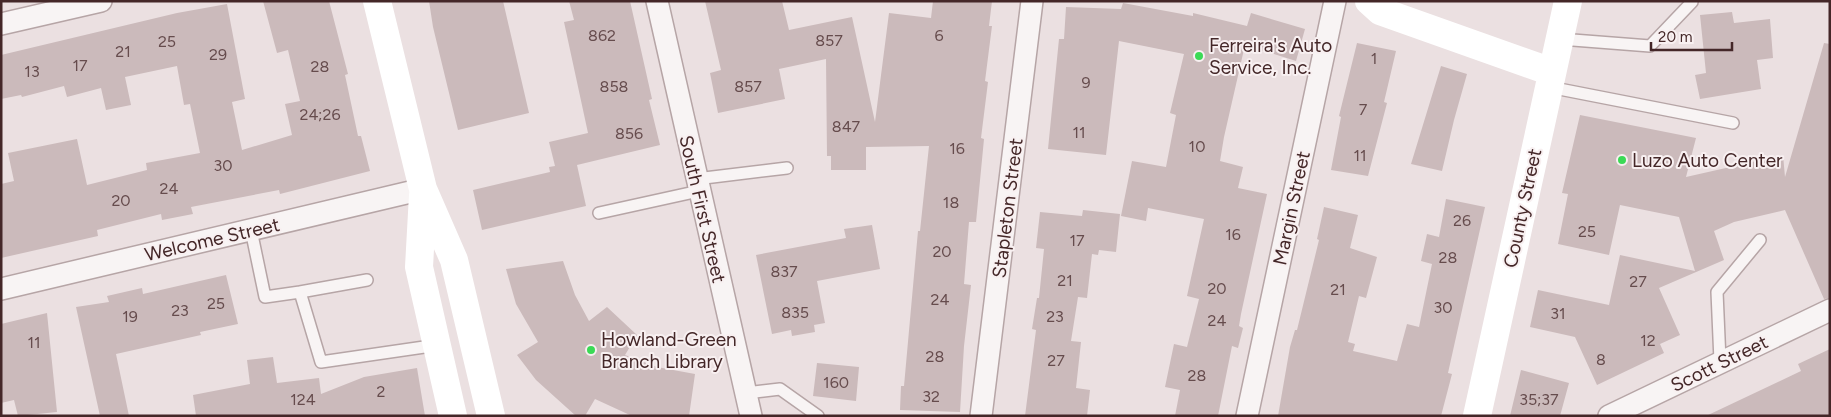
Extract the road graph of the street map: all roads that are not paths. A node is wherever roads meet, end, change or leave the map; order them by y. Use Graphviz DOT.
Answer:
graph roads {
  1 [pos="377,1"];
  2 [pos="657,1"];
  3 [pos="1032,1"];
  4 [pos="1336,1"];
  5 [pos="1369,1"];
  6 [pos="1568,1"];
  7 [pos="92,2"];
  8 [pos="1695,2"];
  9 [pos="1,24"];
  10 [pos="1560,39"];
  11 [pos="1550,79"];
  12 [pos="1733,123"];
  13 [pos="788,168"];
  14 [pos="697,185"];
  15 [pos="423,188"];
  16 [pos="598,213"];
  17 [pos="250,230"];
  18 [pos="1760,240"];
  19 [pos="367,280"];
  20 [pos="1,289"];
  21 [pos="300,292"];
  22 [pos="1830,310"];
  23 [pos="438,345"];
  24 [pos="1720,361"];
  25 [pos="746,393"];
  26 [pos="453,416"];
  27 [pos="491,416"];
  28 [pos="751,416"];
  29 [pos="818,416"];
  30 [pos="981,416"];
  31 [pos="1247,416"];
  32 [pos="1477,416"];
  33 [pos="1609,416"];
  1 -- 15 [label="main road"];
  2 -- 14 [label="street, South First Street"];
  3 -- 30 [label="street, Stapleton Street"];
  4 -- 31 [label="street, Margin Street"];
  5 -- 11 [label="main road"];
  6 -- 10 [label="main road, County Street"];
  7 -- 9 [label="street"];
  8 -- 10 [label="lane"];
  10 -- 11 [label="main road, County Street"];
  11 -- 12 [label="lane"];
  11 -- 32 [label="main road, County Street"];
  13 -- 14 [label="lane"];
  14 -- 16 [label="lane"];
  14 -- 25 [label="street, South First Street"];
  15 -- 17 [label="street, Welcome Street"];
  15 -- 23 [label="main road"];
  15 -- 27 [label="main road"];
  17 -- 20 [label="street, Welcome Street"];
  17 -- 21 [label="lane"];
  18 -- 24 [label="lane"];
  19 -- 21 [label="lane"];
  21 -- 23 [label="lane"];
  22 -- 24 [label="street, Scott Street"];
  23 -- 26 [label="main road"];
  24 -- 33 [label="street, Scott Street"];
  25 -- 28 [label="street, South First Street"];
  25 -- 29 [label="lane"];
}
